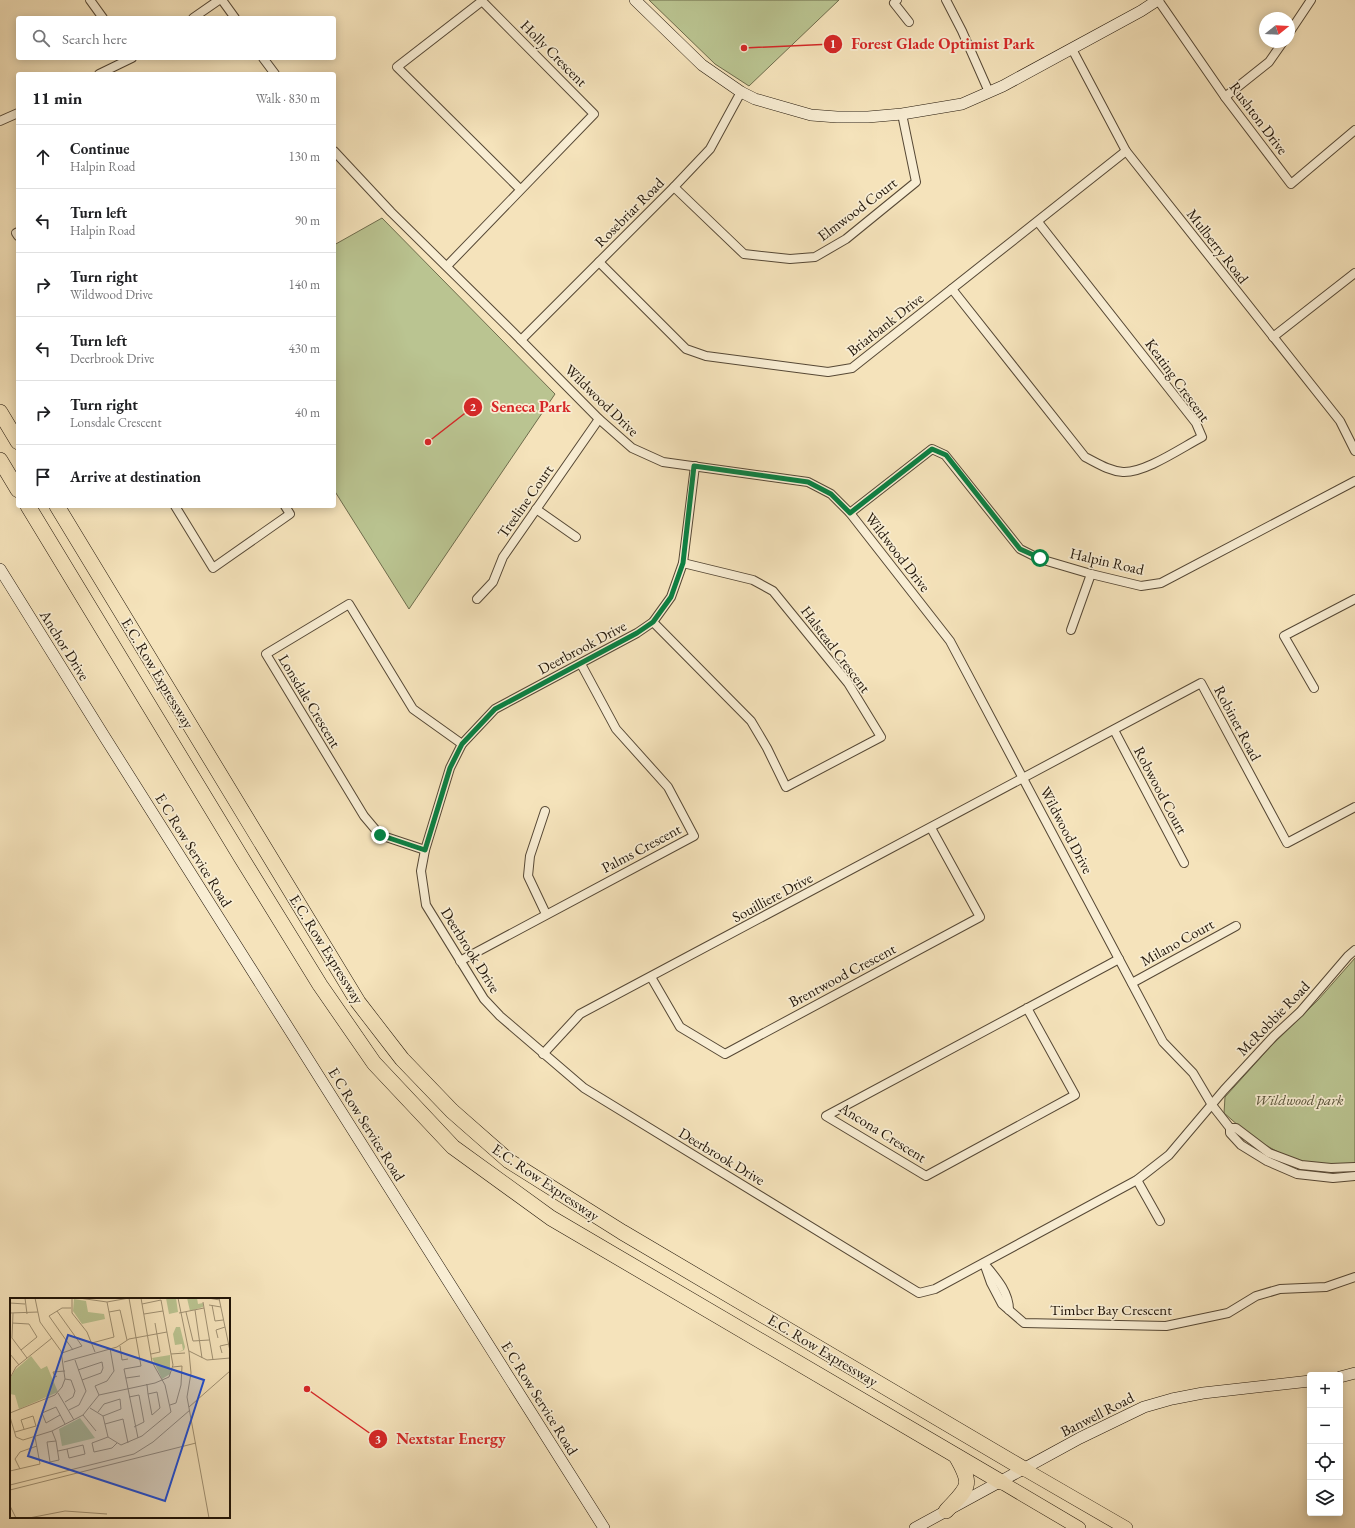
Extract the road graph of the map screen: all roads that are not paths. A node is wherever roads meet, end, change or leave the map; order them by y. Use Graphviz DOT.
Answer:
graph roads {
  1 [pos="90,0"];
  2 [pos="221,0"];
  3 [pos="635,0"];
  4 [pos="897,0"];
  5 [pos="946,0"];
  6 [pos="1158,0"];
  7 [pos="1311,0"];
  8 [pos="102,16"];
  9 [pos="196,16"];
  10 [pos="233,16"];
  11 [pos="909,22"];
  12 [pos="1295,24"];
  13 [pos="1279,48"];
  14 [pos="1072,49"];
  15 [pos="127,60"];
  16 [pos="265,60"];
  17 [pos="103,72"];
  18 [pos="274,72"];
  19 [pos="741,92"];
  20 [pos="989,92"];
  21 [pos="1225,97"];
  22 [pos="16,114"];
  23 [pos="902,114"];
  24 [pos="0,121"];
  25 [pos="1355,130"];
  26 [pos="1126,151"];
  27 [pos="336,157"];
  28 [pos="674,187"];
  29 [pos="520,189"];
  30 [pos="1038,222"];
  31 [pos="599,262"];
  32 [pos="446,266"];
  33 [pos="1355,273"];
  34 [pos="952,289"];
  35 [pos="1273,337"];
  36 [pos="521,340"];
  37 [pos="0,412"];
  38 [pos="599,419"];
  39 [pos="16,439"];
  40 [pos="1355,451"];
  41 [pos="0,460"];
  42 [pos="694,466"];
  43 [pos="1355,480"];
  44 [pos="16,487"];
  45 [pos="29,508"];
  46 [pos="58,508"];
  47 [pos="176,508"];
  48 [pos="286,508"];
  49 [pos="536,509"];
  50 [pos="850,513"];
  51 [pos="576,537"];
  52 [pos="683,563"];
  53 [pos="0,568"];
  54 [pos="1091,574"];
  55 [pos="477,599"];
  56 [pos="1355,599"];
  57 [pos="653,622"];
  58 [pos="1071,630"];
  59 [pos="581,664"];
  60 [pos="1314,688"];
  61 [pos="1114,730"];
  62 [pos="104,736"];
  63 [pos="462,744"];
  64 [pos="1024,779"];
  65 [pos="1355,807"];
  66 [pos="545,811"];
  67 [pos="931,828"];
  68 [pos="425,850"];
  69 [pos="1184,863"];
  70 [pos="546,914"];
  71 [pos="1236,926"];
  72 [pos="1355,950"];
  73 [pos="1119,959"];
  74 [pos="460,961"];
  75 [pos="651,977"];
  76 [pos="1132,983"];
  77 [pos="1027,1008"];
  78 [pos="543,1054"];
  79 [pos="1212,1105"];
  80 [pos="1230,1128"];
  81 [pos="1355,1167"];
  82 [pos="1355,1176"];
  83 [pos="1137,1180"];
  84 [pos="1160,1221"];
  85 [pos="984,1263"];
  86 [pos="1355,1277"];
  87 [pos="1355,1373"];
  88 [pos="1343,1375"];
  89 [pos="1307,1381"];
  90 [pos="956,1455"];
  91 [pos="1024,1469"];
  92 [pos="1000,1482"];
  93 [pos="946,1512"];
  94 [pos="604,1528"];
  95 [pos="915,1528"];
  96 [pos="1080,1528"];
  97 [pos="1126,1528"];
  1 -- 8 [label="street"];
  2 -- 9 [label="street"];
  2 -- 10 [label="street"];
  3 -- 19 [label="street"];
  4 -- 11 [label="street"];
  5 -- 20 [label="street"];
  6 -- 14 [label="street"];
  6 -- 21 [label="street, Rushton Drive"];
  7 -- 12 [label="street"];
  13 -- 21 [label="street"];
  14 -- 20 [label="street"];
  14 -- 26 [label="street, Mulberry Road"];
  15 -- 17 [label="street"];
  16 -- 18 [label="street"];
  19 -- 23 [label="street"];
  19 -- 28 [label="street, Rosebriar Road"];
  20 -- 23 [label="street"];
  21 -- 25 [label="street, Rushton Drive"];
  22 -- 24 [label="street"];
  23 -- 28 [label="street, Elmwood Court"];
  26 -- 30 [label="street, Briarbank Drive"];
  26 -- 35 [label="street, Mulberry Road"];
  27 -- 32 [label="street, Wildwood Drive"];
  28 -- 31 [label="street, Rosebriar Road"];
  29 -- 29 [label="street, Holly Crescent"];
  29 -- 32 [label="street, Holly Crescent"];
  30 -- 34 [label="street, Briarbank Drive"];
  30 -- 34 [label="street, Keating Crescent"];
  31 -- 34 [label="street, Briarbank Drive"];
  31 -- 36 [label="street, Rosebriar Road"];
  32 -- 36 [label="street, Wildwood Drive"];
  33 -- 35 [label="street"];
  35 -- 40 [label="street, Mulberry Road"];
  36 -- 38 [label="street, Wildwood Drive"];
  37 -- 39 [label="highway"];
  38 -- 42 [label="street, Wildwood Drive"];
  38 -- 49 [label="street, Treeline Court"];
  41 -- 44 [label="highway"];
  42 -- 50 [label="street, Wildwood Drive"];
  42 -- 52 [label="street, Deerbrook Drive"];
  43 -- 54 [label="street, Halpin Road"];
  45 -- 90 [label="highway, E.C. Row Expressway"];
  46 -- 91 [label="highway, E.C. Row Expressway"];
  47 -- 48 [label="street"];
  49 -- 51 [label="street"];
  49 -- 55 [label="street, Treeline Court"];
  50 -- 54 [label="street, Halpin Road"];
  50 -- 64 [label="street, Wildwood Drive"];
  52 -- 57 [label="street, Deerbrook Drive"];
  52 -- 57 [label="street, Halstead Crescent"];
  53 -- 62 [label="street, Anchor Drive"];
  54 -- 58 [label="street"];
  56 -- 60 [label="street"];
  57 -- 59 [label="street, Deerbrook Drive"];
  59 -- 63 [label="street, Deerbrook Drive"];
  59 -- 70 [label="street, Palms Crescent"];
  61 -- 64 [label="street, Robinet Road"];
  61 -- 65 [label="street, Robinet Road"];
  61 -- 69 [label="street, Robwood Court"];
  62 -- 94 [label="street, E C Row Service Road"];
  63 -- 68 [label="street, Deerbrook Drive"];
  63 -- 68 [label="street, Lonsdale Crescent"];
  64 -- 67 [label="street, Souilliere Drive"];
  64 -- 73 [label="street, Wildwood Drive"];
  66 -- 70 [label="street"];
  67 -- 75 [label="street, Souilliere Drive"];
  67 -- 75 [label="street, Brentwood Crescent"];
  68 -- 74 [label="street, Deerbrook Drive"];
  70 -- 74 [label="street, Palms Crescent"];
  71 -- 76 [label="street, Milano Court"];
  72 -- 79 [label="street, McRobbie Road"];
  73 -- 76 [label="street, Wildwood Drive"];
  73 -- 77 [label="street, Ancona Crescent"];
  74 -- 78 [label="street, Deerbrook Drive"];
  75 -- 78 [label="street, Souilliere Drive"];
  76 -- 79 [label="street, Wildwood Drive"];
  77 -- 77 [label="street, Ancona Crescent"];
  78 -- 85 [label="street, Deerbrook Drive"];
  79 -- 80 [label="street, Wildwood Drive"];
  79 -- 83 [label="street"];
  80 -- 81 [label="street"];
  80 -- 82 [label="street, Wildwood Drive"];
  83 -- 84 [label="street"];
  83 -- 85 [label="street"];
  85 -- 86 [label="street, Timber Bay Crescent"];
  87 -- 88 [label="street"];
  89 -- 91 [label="street, Banwell Road"];
  90 -- 92 [label="highway, E.C. Row Expressway"];
  90 -- 93 [label="highway"];
  91 -- 92 [label="street, Banwell Road"];
  91 -- 97 [label="main road, E.C. Row Expressway"];
  92 -- 93 [label="street, Banwell Road"];
  92 -- 96 [label="main road, E.C. Row Expressway"];
  93 -- 95 [label="street, Banwell Road"];
}
